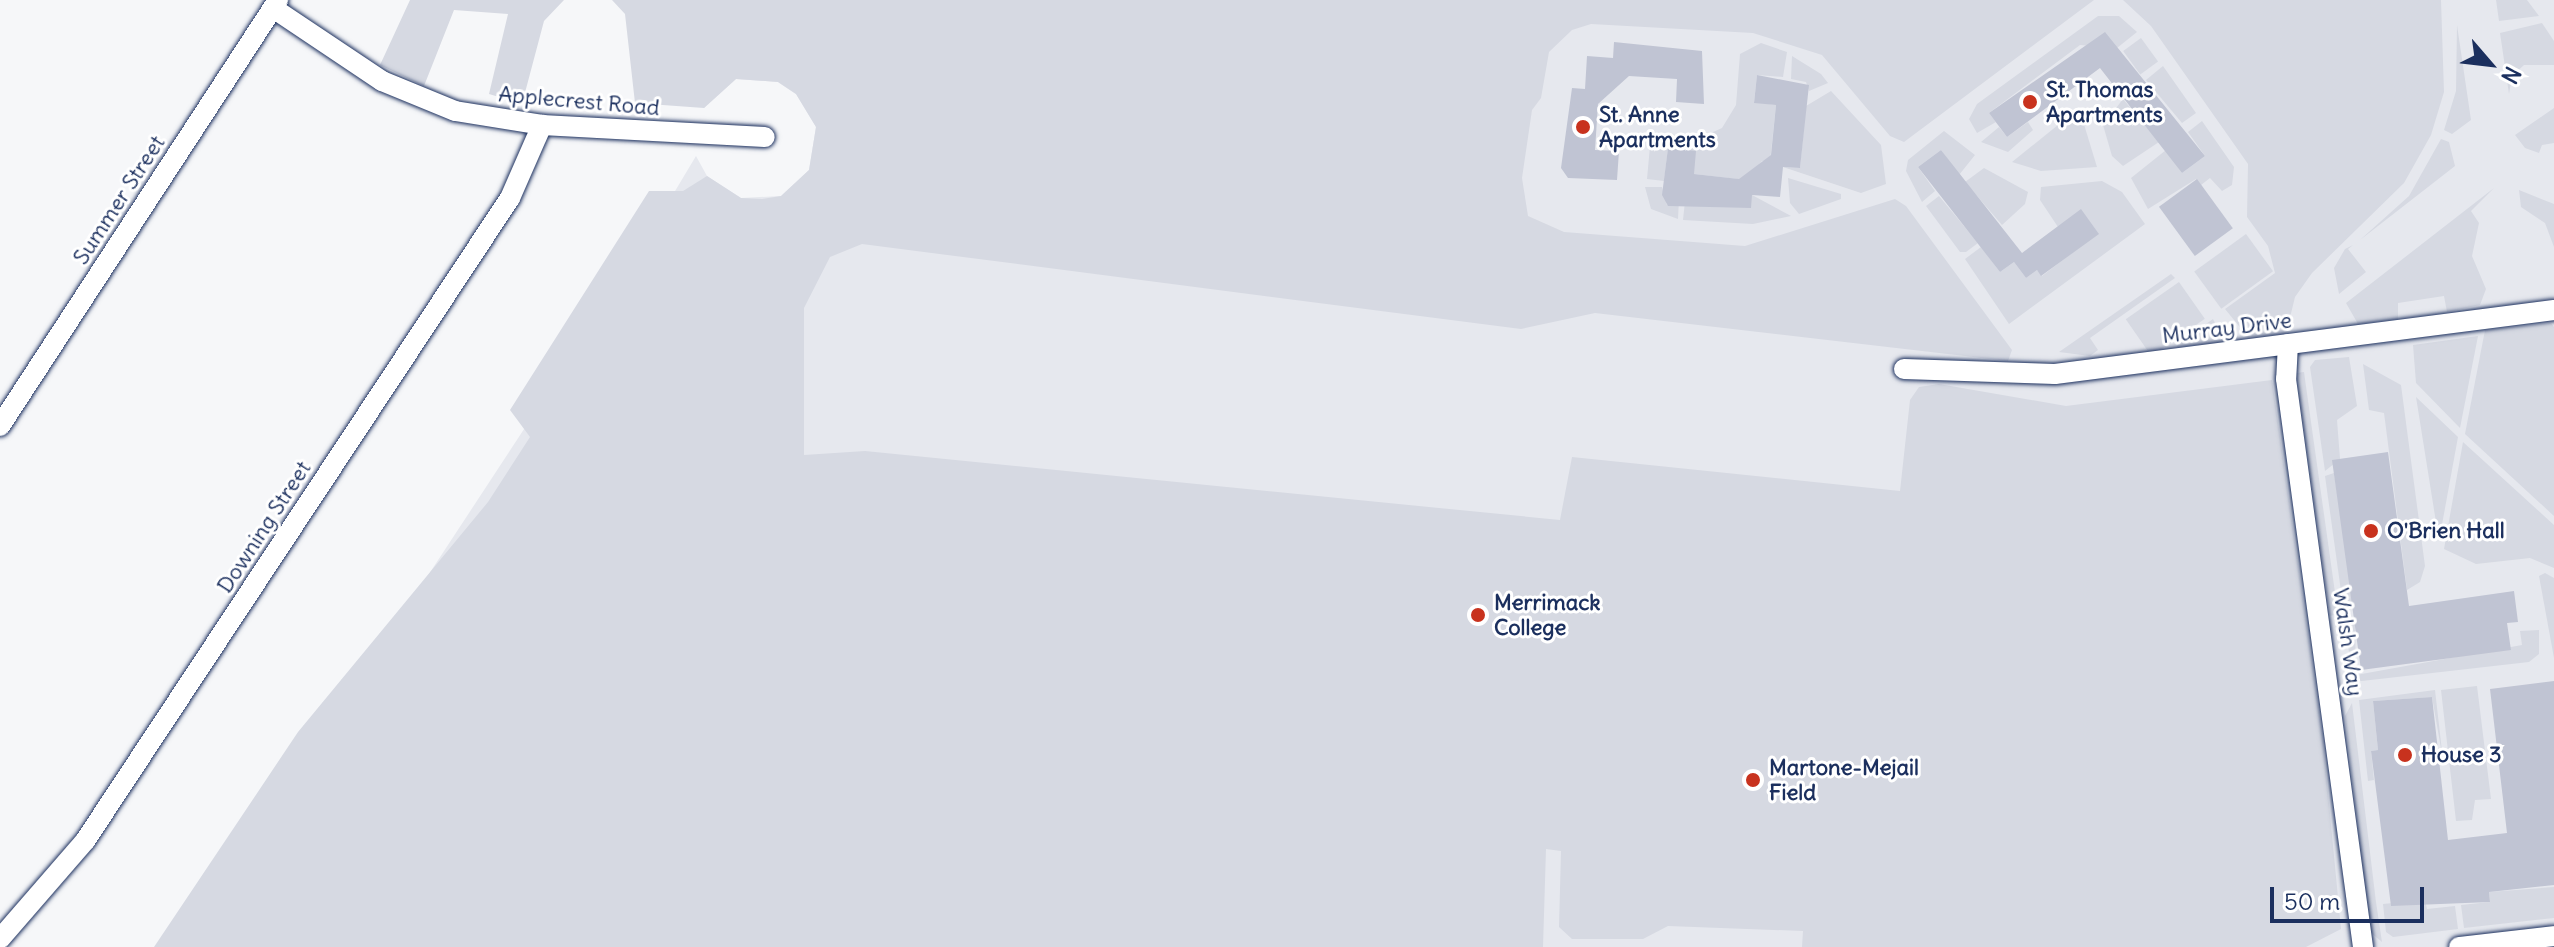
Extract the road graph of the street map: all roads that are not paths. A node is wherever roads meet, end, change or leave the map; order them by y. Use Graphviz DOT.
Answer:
graph roads {
  1 [pos="276,4"];
  2 [pos="542,125"];
  3 [pos="765,137"];
  4 [pos="2554,310"];
  5 [pos="2288,344"];
  6 [pos="1904,369"];
  7 [pos="0,426"];
  8 [pos="2554,936"];
  9 [pos="0,939"];
  10 [pos="2363,947"];
  11 [pos="2459,947"];
  1 -- 2 [label="street, Applecrest Road"];
  1 -- 7 [label="street, Summer Street"];
  2 -- 3 [label="street, Applecrest Road"];
  2 -- 9 [label="street, Downing Street"];
  4 -- 5 [label="street, Murray Drive"];
  5 -- 6 [label="street, Murray Drive"];
  5 -- 10 [label="street, Walsh Way"];
  8 -- 11 [label="street"];
}
